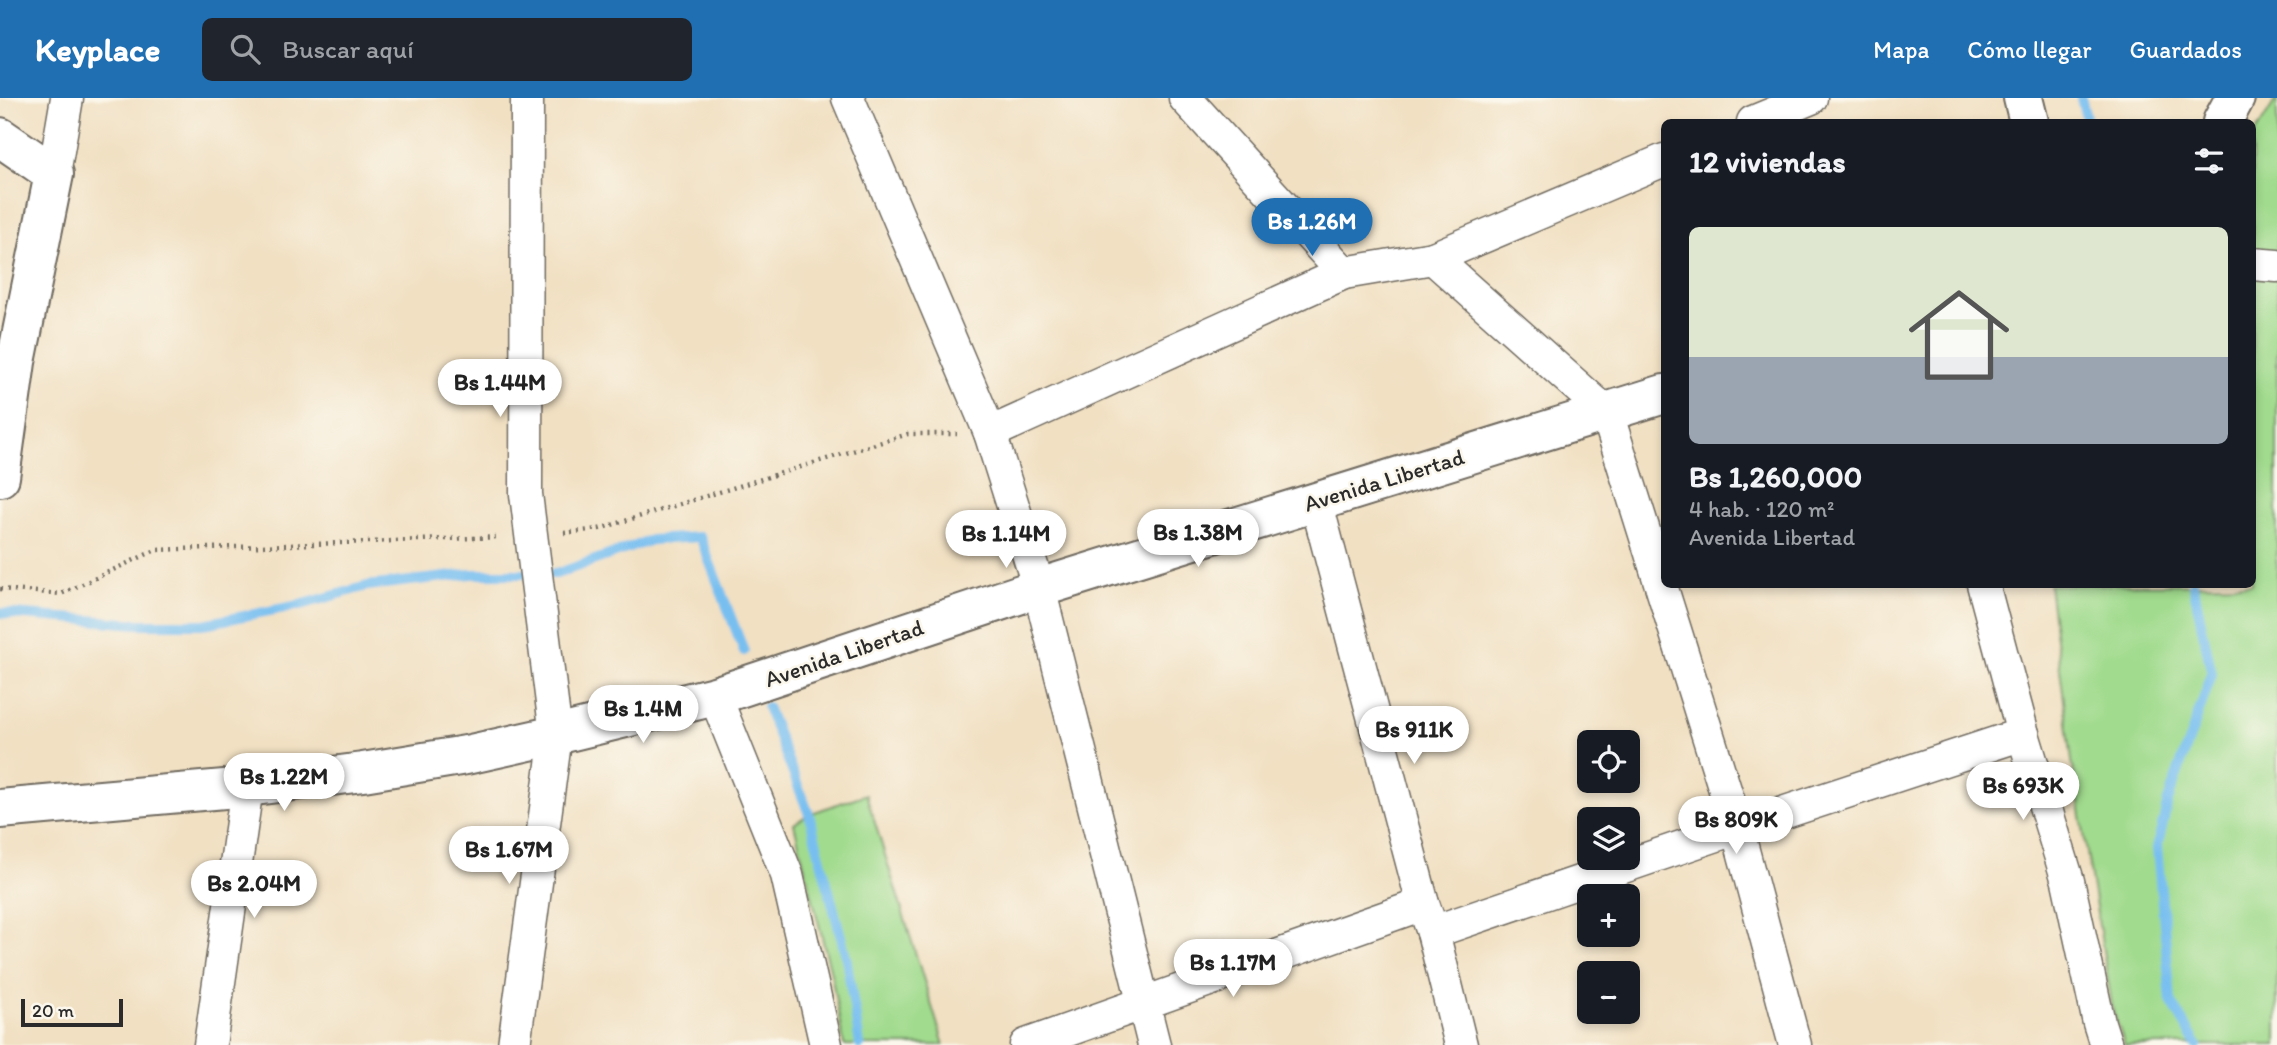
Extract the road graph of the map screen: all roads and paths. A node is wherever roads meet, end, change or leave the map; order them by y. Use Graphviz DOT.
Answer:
graph roads {
  1 [pos="67,98"];
  2 [pos="527,98"];
  3 [pos="848,98"];
  4 [pos="1185,98"];
  5 [pos="1811,98"];
  6 [pos="2023,98"];
  7 [pos="2235,98"];
  8 [pos="1760,119"];
  9 [pos="2028,119"];
  10 [pos="2224,119"];
  11 [pos="0,137"];
  12 [pos="1661,161"];
  13 [pos="54,174"];
  14 [pos="1433,258"];
  15 [pos="2256,264"];
  16 [pos="2277,266"];
  17 [pos="1344,273"];
  18 [pos="8,360"];
  19 [pos="1661,395"];
  20 [pos="1606,413"];
  21 [pos="990,433"];
  22 [pos="0,477"];
  23 [pos="1316,501"];
  24 [pos="1040,587"];
  25 [pos="1661,587"];
  26 [pos="1661,588"];
  27 [pos="1984,588"];
  28 [pos="715,696"];
  29 [pos="2023,734"];
  30 [pos="556,735"];
  31 [pos="247,788"];
  32 [pos="0,809"];
  33 [pos="1737,828"];
  34 [pos="1428,918"];
  35 [pos="1143,1003"];
  36 [pos="210,1045"];
  37 [pos="513,1045"];
  38 [pos="825,1045"];
  39 [pos="1026,1045"];
  40 [pos="1154,1045"];
  41 [pos="1461,1045"];
  42 [pos="1794,1045"];
  43 [pos="2106,1045"];
  1 -- 13 [label="street"];
  2 -- 30 [label="street"];
  3 -- 21 [label="street"];
  4 -- 17 [label="street"];
  5 -- 8 [label="street"];
  6 -- 9 [label="main road"];
  7 -- 10 [label="main road"];
  11 -- 13 [label="main road"];
  12 -- 14 [label="street"];
  13 -- 18 [label="main road"];
  14 -- 17 [label="street"];
  14 -- 20 [label="street"];
  15 -- 16 [label="street"];
  17 -- 21 [label="street"];
  18 -- 22 [label="main road"];
  19 -- 20 [label="main road, Avenida Libertad"];
  20 -- 23 [label="main road, Avenida Libertad"];
  20 -- 25 [label="street"];
  21 -- 24 [label="street"];
  23 -- 24 [label="main road, Avenida Libertad"];
  23 -- 34 [label="street"];
  24 -- 28 [label="main road, Avenida Libertad"];
  24 -- 35 [label="street"];
  26 -- 33 [label="street"];
  27 -- 29 [label="street"];
  28 -- 30 [label="main road, Avenida Libertad"];
  28 -- 38 [label="street"];
  29 -- 33 [label="street"];
  29 -- 43 [label="street"];
  30 -- 31 [label="main road, Avenida Libertad"];
  30 -- 37 [label="street"];
  31 -- 32 [label="main road, Avenida Libertad"];
  31 -- 36 [label="street"];
  33 -- 34 [label="street"];
  33 -- 42 [label="street"];
  34 -- 35 [label="street"];
  34 -- 41 [label="street"];
  35 -- 39 [label="street"];
  35 -- 40 [label="street"];
}
